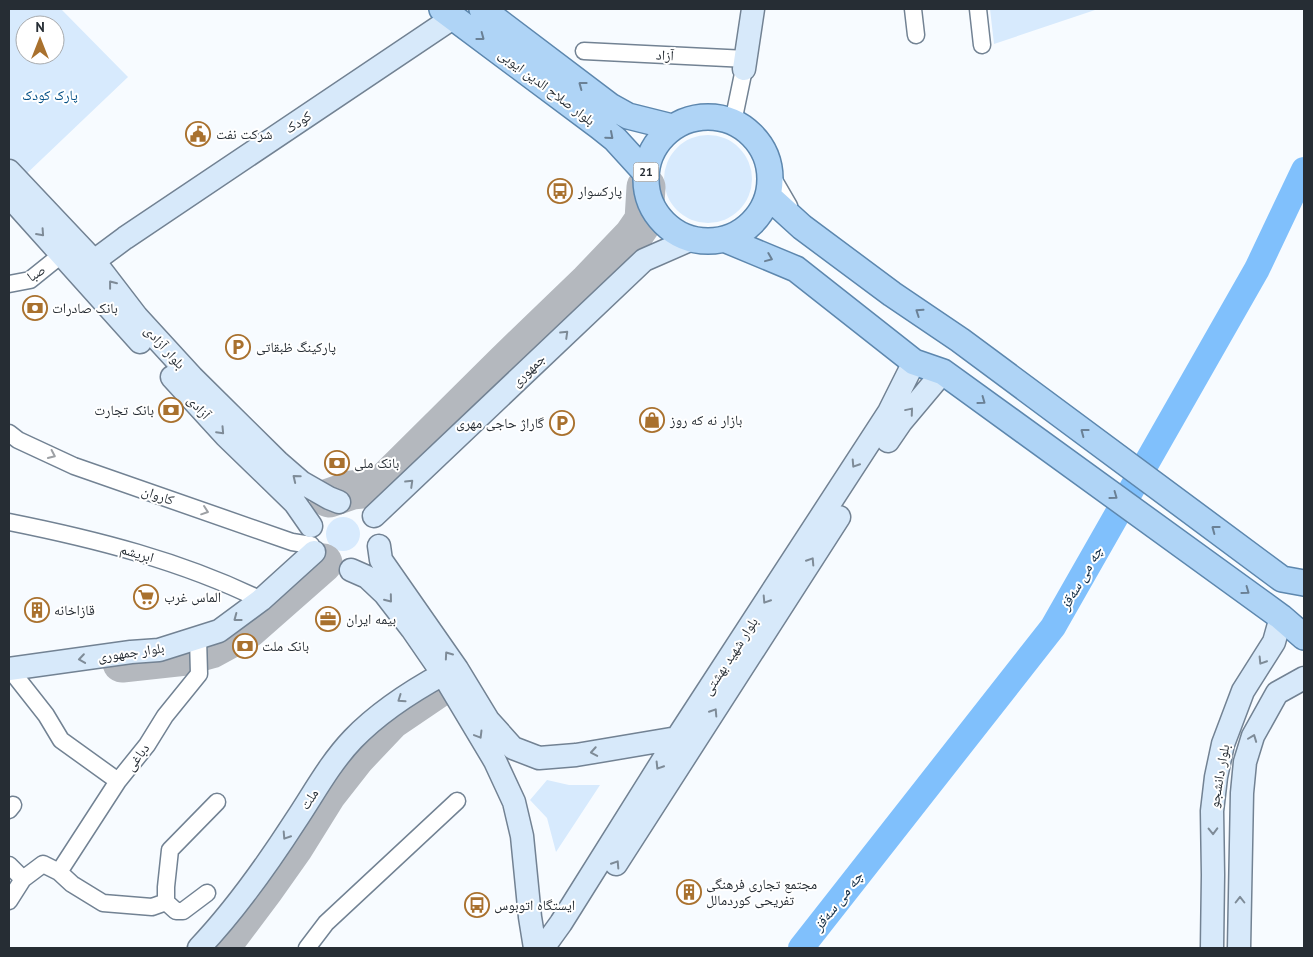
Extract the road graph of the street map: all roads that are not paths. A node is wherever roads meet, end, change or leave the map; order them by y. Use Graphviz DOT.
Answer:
graph roads {
  1 [pos="482,9"];
  2 [pos="753,9"];
  3 [pos="913,9"];
  4 [pos="978,9"];
  5 [pos="448,13"];
  6 [pos="916,35"];
  7 [pos="982,45"];
  8 [pos="584,51"];
  9 [pos="746,64"];
  10 [pos="733,122"];
  11 [pos="672,128"];
  12 [pos="9,171"];
  13 [pos="646,173"];
  14 [pos="769,186"];
  15 [pos="9,196"];
  16 [pos="692,239"];
  17 [pos="724,239"];
  18 [pos="61,255"];
  19 [pos="94,261"];
  20 [pos="9,284"];
  21 [pos="914,362"];
  22 [pos="943,372"];
  23 [pos="9,433"];
  24 [pos="338,502"];
  25 [pos="374,516"];
  26 [pos="9,522"];
  27 [pos="312,541"];
  28 [pos="379,546"];
  29 [pos="351,570"];
  30 [pos="1293,581"];
  31 [pos="1304,592"];
  32 [pos="261,600"];
  33 [pos="1281,617"];
  34 [pos="1304,637"];
  35 [pos="198,638"];
  36 [pos="9,669"];
  37 [pos="443,674"];
  38 [pos="1304,678"];
  39 [pos="684,742"];
  40 [pos="118,781"];
  41 [pos="458,801"];
  42 [pos="217,802"];
  43 [pos="9,865"];
  44 [pos="59,872"];
  45 [pos="23,879"];
  46 [pos="207,894"];
  47 [pos="9,901"];
  48 [pos="166,902"];
  49 [pos="199,948"];
  50 [pos="307,948"];
  51 [pos="536,948"];
  52 [pos="543,948"];
  53 [pos="560,948"];
  54 [pos="1212,948"];
  55 [pos="1239,948"];
  11 -- 1 [label="main road, بلوار صلاح الدین ایوبی, one-way"];
  2 -- 9 [label="main road"];
  3 -- 6 [label="street"];
  4 -- 7 [label="street"];
  5 -- 13 [label="main road, بلوار صلاح الدین ایوبی, one-way"];
  5 -- 19 [label="main road, کودک"];
  8 -- 9 [label="street, آزاد"];
  9 -- 10 [label="street"];
  10 -- 11 [label="main road, 21"];
  10 -- 14 [label="main road, 21"];
  11 -- 13 [label="main road, 21"];
  12 -- 19 [label="main road, بلوار آزادی"];
  13 -- 16 [label="main road, 21"];
  14 -- 17 [label="main road, 21"];
  30 -- 14 [label="main road, one-way"];
  15 -- 18 [label="main road, آزادی, one-way"];
  16 -- 17 [label="main road, 21"];
  25 -- 16 [label="main road, جمهوری, one-way"];
  17 -- 21 [label="main road, one-way"];
  18 -- 20 [label="street, صبا"];
  18 -- 27 [label="main road, آزادی, one-way"];
  24 -- 19 [label="main road, بلوار آزادی, one-way"];
  21 -- 22 [label="main road"];
  21 -- 39 [label="main road, بلوار شهید بهشتی, one-way"];
  22 -- 33 [label="main road, one-way"];
  39 -- 22 [label="main road, بلوار شهید بهشتی, one-way"];
  23 -- 27 [label="street, کاروان, one-way"];
  24 -- 25 [label="main road"];
  24 -- 27 [label="main road"];
  25 -- 28 [label="main road"];
  26 -- 32 [label="street, ابریشم"];
  27 -- 29 [label="main road"];
  27 -- 32 [label="main road, بلوار جمهوری"];
  28 -- 29 [label="main road"];
  39 -- 28 [label="main road, one-way"];
  29 -- 37 [label="main road, one-way"];
  30 -- 31 [label="main road"];
  32 -- 35 [label="main road, بلوار جمهوری, one-way"];
  33 -- 34 [label="main road"];
  33 -- 54 [label="main road, بلوار دانشجو, one-way"];
  35 -- 36 [label="main road, بلوار جمهوری, one-way"];
  35 -- 40 [label="street, دباغی"];
  36 -- 40 [label="street"];
  37 -- 49 [label="main road, ملت, one-way"];
  37 -- 51 [label="main road, one-way"];
  55 -- 38 [label="main road, بلوار دانشجو, one-way"];
  39 -- 52 [label="main road, بلوار شهید بهشتی, one-way"];
  53 -- 39 [label="main road, بلوار شهید بهشتی, one-way"];
  40 -- 44 [label="street, دباغی"];
  41 -- 50 [label="street"];
  42 -- 48 [label="street"];
  43 -- 45 [label="street"];
  44 -- 45 [label="street"];
  44 -- 48 [label="street"];
  45 -- 47 [label="street"];
  46 -- 48 [label="street"];
}
